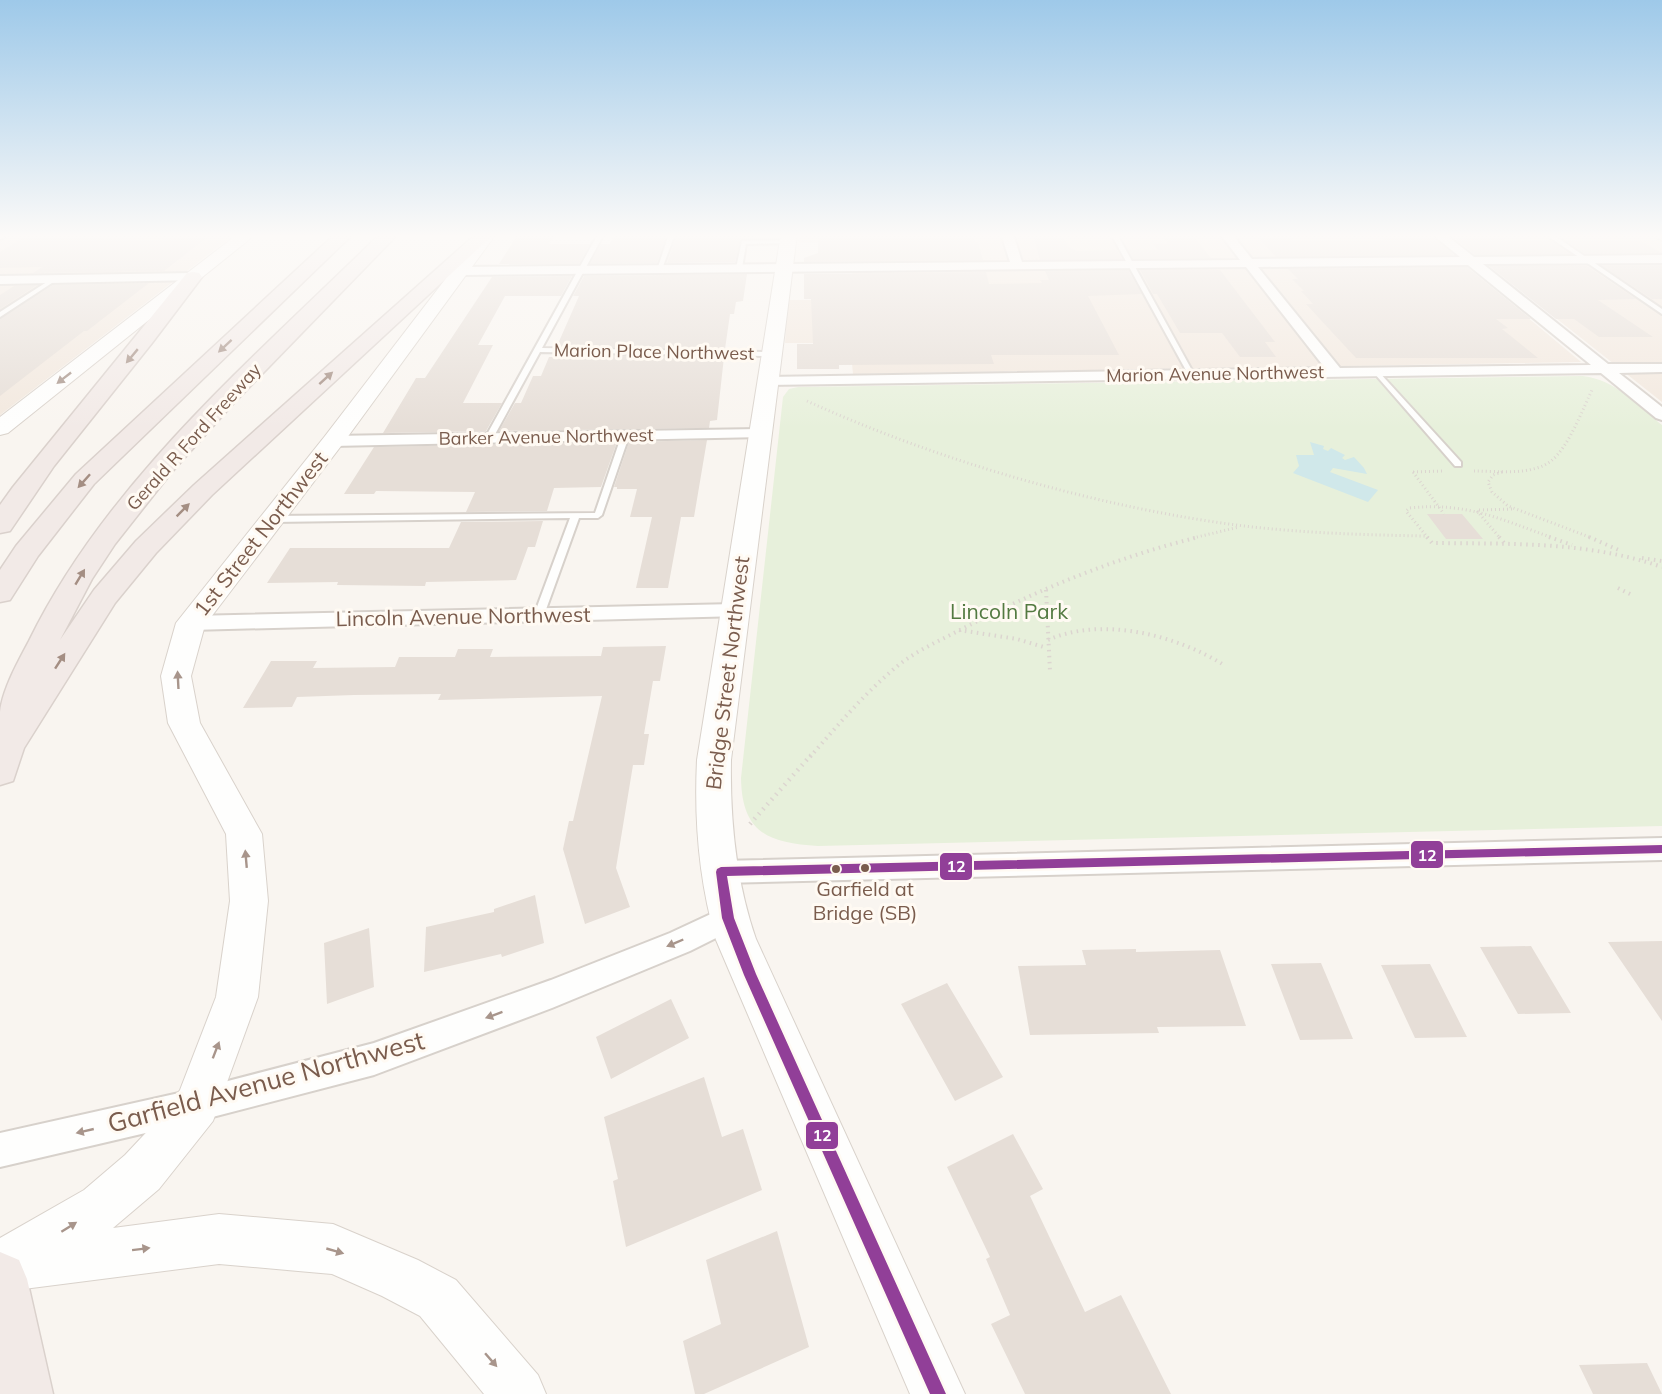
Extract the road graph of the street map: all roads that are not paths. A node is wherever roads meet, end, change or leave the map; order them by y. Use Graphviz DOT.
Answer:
graph roads {
  1 [pos="24,299"];
  2 [pos="165,299"];
  3 [pos="177,299"];
  4 [pos="276,299"];
  5 [pos="325,299"];
  6 [pos="415,299"];
  7 [pos="439,299"];
  8 [pos="565,299"];
  9 [pos="779,299"];
  10 [pos="1150,299"];
  11 [pos="1277,299"];
  12 [pos="1514,299"];
  13 [pos="1642,299"];
  14 [pos="1662,312"];
  15 [pos="0,315"];
  16 [pos="537,350"];
  17 [pos="771,354"];
  18 [pos="1662,368"];
  19 [pos="1335,372"];
  20 [pos="1376,372"];
  21 [pos="1191,374"];
  22 [pos="1601,375"];
  23 [pos="767,381"];
  24 [pos="1662,415"];
  25 [pos="0,428"];
  26 [pos="759,434"];
  27 [pos="625,436"];
  28 [pos="489,438"];
  29 [pos="333,441"];
  30 [pos="1458,464"];
  31 [pos="575,516"];
  32 [pos="273,519"];
  33 [pos="0,525"];
  34 [pos="0,593"];
  35 [pos="735,612"];
  36 [pos="538,615"];
  37 [pos="191,623"];
  38 [pos="3,758"];
  39 [pos="1662,849"];
  40 [pos="721,872"];
  41 [pos="728,918"];
  42 [pos="197,1105"];
  43 [pos="0,1150"];
  44 [pos="0,1267"];
  45 [pos="0,1279"];
  46 [pos="24,1394"];
  47 [pos="519,1394"];
  48 [pos="938,1394"];
  1 -- 15 [label="lane"];
  2 -- 25 [label="street, one-way"];
  3 -- 33 [label="highway, one-way"];
  4 -- 34 [label="highway, Gerald R Ford Freeway, one-way"];
  38 -- 5 [label="highway, Gerald R Ford Freeway, one-way"];
  38 -- 6 [label="highway, one-way"];
  7 -- 29 [label="street, 1st Street Northwest"];
  8 -- 16 [label="lane"];
  9 -- 17 [label="street, Bridge Street Northwest"];
  10 -- 21 [label="lane"];
  11 -- 19 [label="street"];
  12 -- 22 [label="street"];
  13 -- 14 [label="lane"];
  16 -- 17 [label="lane, Marion Place Northwest"];
  16 -- 28 [label="lane"];
  17 -- 23 [label="street, Bridge Street Northwest"];
  18 -- 22 [label="street, Marion Avenue Northwest"];
  19 -- 20 [label="street, Marion Avenue Northwest"];
  19 -- 21 [label="street, Marion Avenue Northwest"];
  20 -- 22 [label="street, Marion Avenue Northwest"];
  20 -- 30 [label="lane"];
  21 -- 23 [label="street, Marion Avenue Northwest"];
  22 -- 24 [label="street"];
  23 -- 26 [label="street, Bridge Street Northwest"];
  26 -- 27 [label="street, Barker Avenue Northwest"];
  26 -- 35 [label="street, Bridge Street Northwest"];
  27 -- 28 [label="street, Barker Avenue Northwest"];
  27 -- 31 [label="lane"];
  28 -- 29 [label="street, Barker Avenue Northwest"];
  29 -- 32 [label="street, 1st Street Northwest"];
  31 -- 32 [label="lane"];
  31 -- 36 [label="lane"];
  32 -- 37 [label="street, 1st Street Northwest"];
  35 -- 36 [label="street, Lincoln Avenue Northwest"];
  35 -- 40 [label="street, Bridge Street Northwest"];
  36 -- 37 [label="street, Lincoln Avenue Northwest"];
  42 -- 37 [label="street, 1st Street Northwest, one-way"];
  39 -- 40 [label="street"];
  40 -- 41 [label="street, Bridge Street Northwest"];
  41 -- 42 [label="street, Garfield Avenue Northwest, one-way"];
  41 -- 48 [label="street, Bridge Street Northwest"];
  42 -- 43 [label="street, Garfield Avenue Northwest, one-way"];
  44 -- 42 [label="street, 1st Street Northwest, one-way"];
  44 -- 47 [label="street, one-way"];
  45 -- 46 [label="highway"];
}
